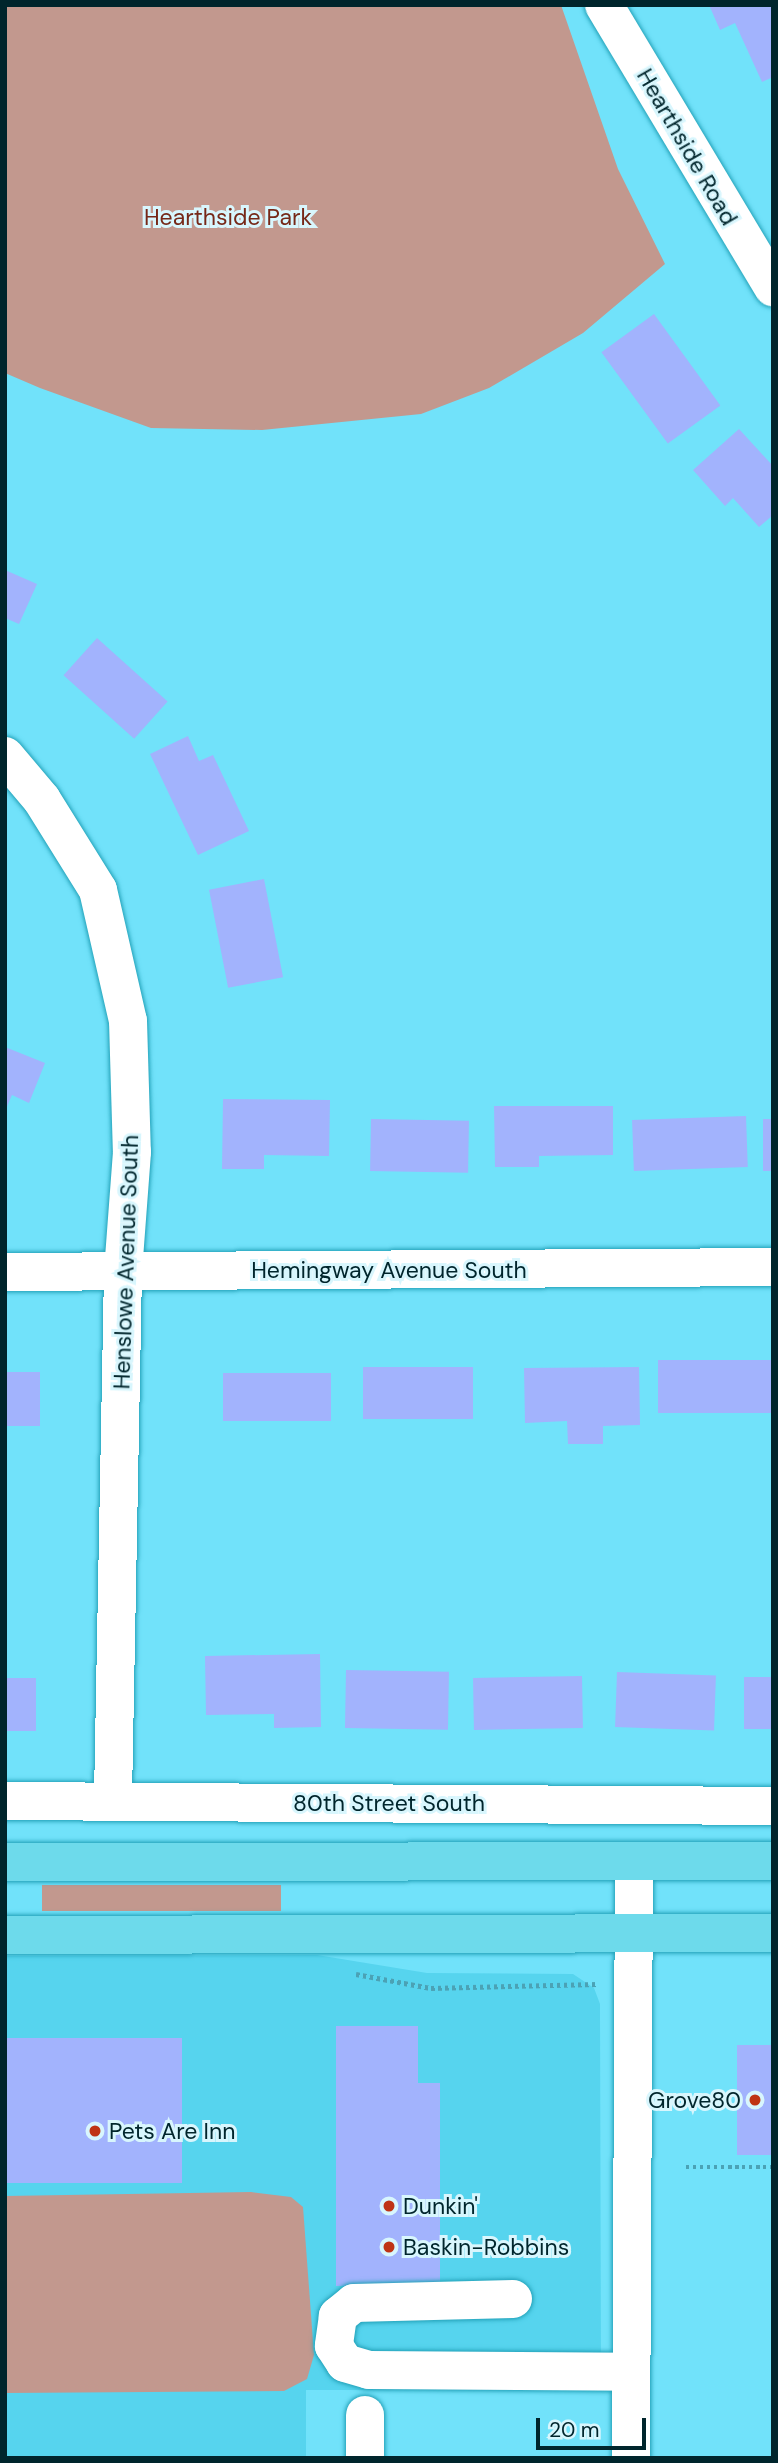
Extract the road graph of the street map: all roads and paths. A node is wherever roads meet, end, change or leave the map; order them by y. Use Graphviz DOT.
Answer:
graph roads {
  1 [pos="604,5"];
  2 [pos="773,287"];
  3 [pos="5,756"];
  4 [pos="773,1267"];
  5 [pos="5,1272"];
  6 [pos="123,1272"];
  7 [pos="113,1800"];
  8 [pos="5,1801"];
  9 [pos="773,1806"];
  10 [pos="773,1861"];
  11 [pos="5,1862"];
  12 [pos="634,1862"];
  13 [pos="635,1933"];
  14 [pos="773,1933"];
  15 [pos="5,1935"];
  16 [pos="342,1972"];
  17 [pos="588,1986"];
  18 [pos="686,2167"];
  19 [pos="773,2167"];
  20 [pos="513,2300"];
  21 [pos="631,2372"];
  22 [pos="365,2415"];
  23 [pos="365,2458"];
  24 [pos="631,2458"];
  1 -- 2 [label="street, Hearthside Road"];
  3 -- 6 [label="street, Henslowe Avenue South"];
  4 -- 6 [label="street, Hemingway Avenue South"];
  5 -- 6 [label="street, Hemingway Avenue South"];
  6 -- 7 [label="street, Henslowe Avenue South"];
  7 -- 8 [label="street, 80th Street South"];
  7 -- 9 [label="street, 80th Street South"];
  10 -- 12 [label="main road"];
  11 -- 12 [label="main road"];
  12 -- 13 [label="street"];
  13 -- 14 [label="main road"];
  13 -- 15 [label="main road"];
  13 -- 21 [label="street"];
  16 -- 17 [label="path"];
  18 -- 19 [label="path"];
  20 -- 21 [label="street"];
  21 -- 24 [label="street"];
  22 -- 23 [label="street"];
}
